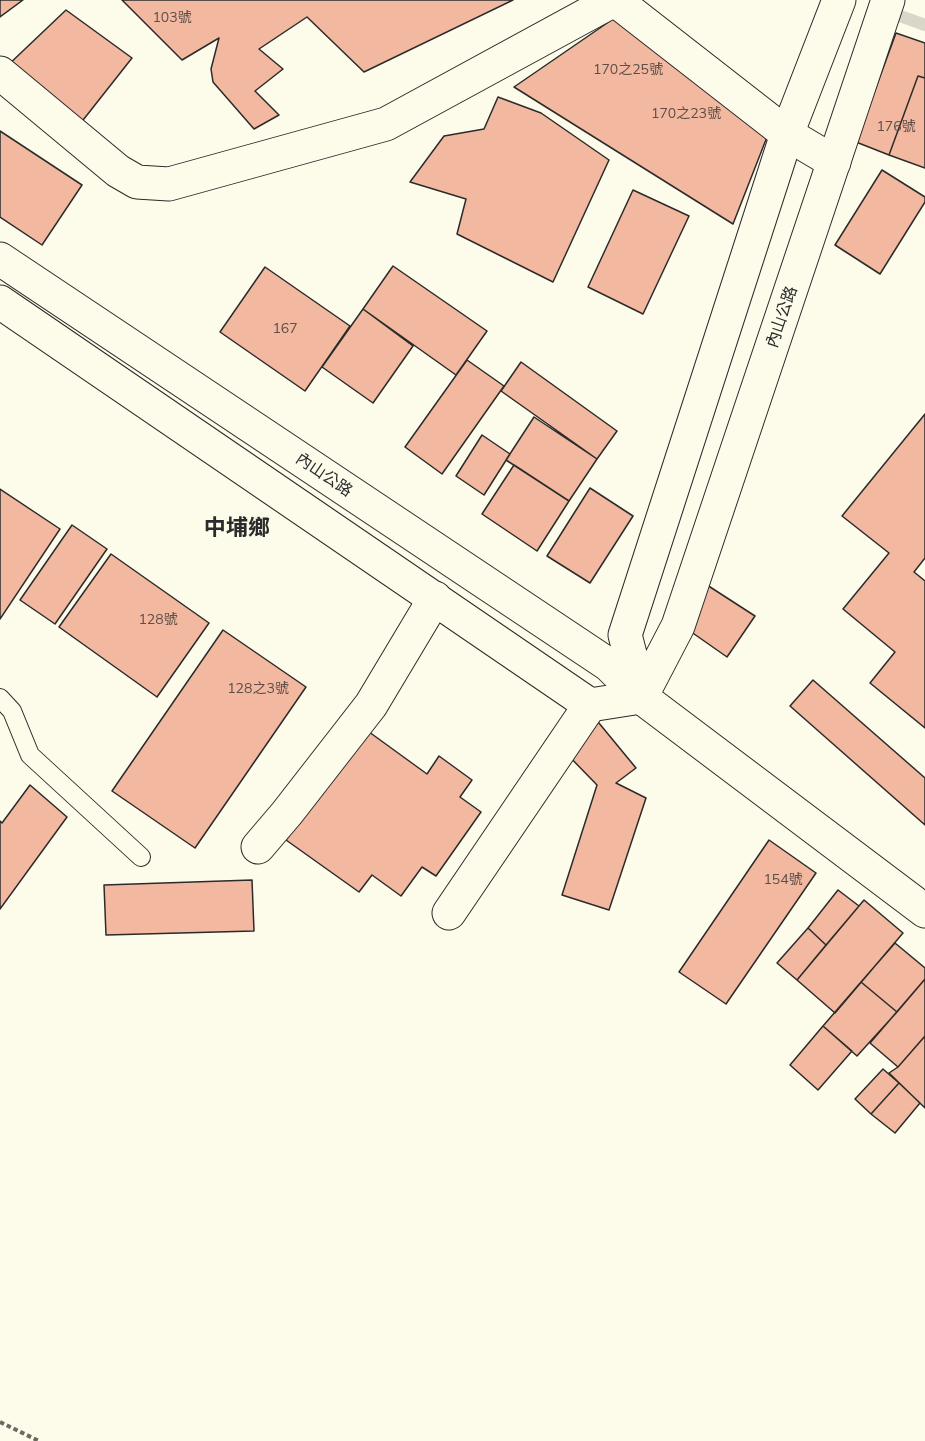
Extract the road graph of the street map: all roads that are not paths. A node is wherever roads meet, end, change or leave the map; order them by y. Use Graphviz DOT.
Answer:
graph roads {
  1 [pos="615,0"];
  2 [pos="838,0"];
  3 [pos="888,0"];
  4 [pos="0,73"];
  5 [pos="787,134"];
  6 [pos="834,162"];
  7 [pos="0,259"];
  8 [pos="734,297"];
  9 [pos="0,302"];
  10 [pos="781,319"];
  11 [pos="435,598"];
  12 [pos="641,697"];
  13 [pos="0,698"];
  14 [pos="590,705"];
  15 [pos="258,847"];
  16 [pos="141,857"];
  17 [pos="925,911"];
  18 [pos="449,913"];
  1 -- 4 [label="main road"];
  1 -- 5 [label="main road"];
  2 -- 5 [label="main road"];
  3 -- 6 [label="main road, 內山公路"];
  5 -- 6 [label="main road"];
  5 -- 8 [label="main road"];
  6 -- 10 [label="main road, 內山公路"];
  7 -- 12 [label="main road, 內山公路"];
  8 -- 10 [label="main road"];
  8 -- 12 [label="main road"];
  9 -- 11 [label="main road"];
  10 -- 12 [label="main road, 內山公路"];
  11 -- 14 [label="main road"];
  11 -- 15 [label="main road"];
  12 -- 14 [label="main road"];
  12 -- 17 [label="main road"];
  13 -- 16 [label="lane"];
  14 -- 18 [label="main road"];
}
